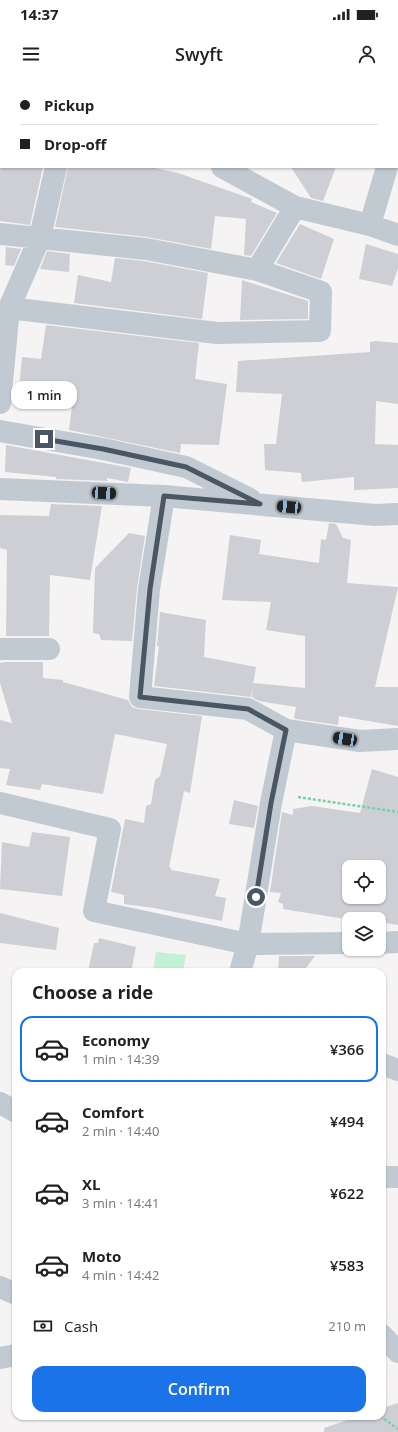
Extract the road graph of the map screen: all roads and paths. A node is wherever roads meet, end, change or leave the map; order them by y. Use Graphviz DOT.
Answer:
graph roads {
  1 [pos="56,168"];
  2 [pos="224,168"];
  3 [pos="387,168"];
  4 [pos="295,207"];
  5 [pos="370,225"];
  6 [pos="0,234"];
  7 [pos="398,235"];
  8 [pos="40,237"];
  9 [pos="257,270"];
  10 [pos="9,308"];
  11 [pos="2,366"];
  12 [pos="0,403"];
  13 [pos="0,431"];
  14 [pos="0,488"];
  15 [pos="164,496"];
  16 [pos="260,504"];
  17 [pos="398,514"];
  18 [pos="49,649"];
  19 [pos="0,650"];
  20 [pos="286,730"];
  21 [pos="398,739"];
  22 [pos="273,794"];
  23 [pos="0,803"];
  24 [pos="398,812"];
  25 [pos="398,942"];
  26 [pos="342,943"];
  27 [pos="386,943"];
  28 [pos="248,944"];
  29 [pos="241,968"];
  30 [pos="386,1066"];
  31 [pos="398,1070"];
  32 [pos="0,1103"];
  33 [pos="12,1110"];
  34 [pos="386,1177"];
  35 [pos="398,1177"];
  36 [pos="0,1287"];
  37 [pos="12,1292"];
  38 [pos="386,1339"];
  39 [pos="398,1352"];
  40 [pos="12,1356"];
  41 [pos="0,1358"];
  42 [pos="386,1420"];
  43 [pos="398,1429"];
  1 -- 8 [label="street"];
  2 -- 4 [label="street"];
  3 -- 5 [label="street"];
  4 -- 5 [label="street"];
  4 -- 9 [label="street"];
  5 -- 7 [label="street"];
  6 -- 8 [label="street"];
  8 -- 9 [label="street"];
  8 -- 10 [label="street"];
  9 -- 10 [label="street"];
  10 -- 11 [label="street"];
  11 -- 12 [label="street"];
  13 -- 16 [label="street"];
  14 -- 15 [label="street"];
  15 -- 16 [label="street"];
  15 -- 20 [label="street"];
  16 -- 17 [label="street"];
  18 -- 19 [label="street"];
  20 -- 21 [label="street"];
  20 -- 22 [label="street"];
  22 -- 24 [label="path"];
  22 -- 28 [label="street"];
  23 -- 28 [label="street"];
  25 -- 27 [label="street"];
  26 -- 28 [label="street"];
  28 -- 29 [label="street"];
  30 -- 31 [label="street"];
  32 -- 33 [label="street"];
  34 -- 35 [label="street"];
  36 -- 37 [label="street"];
  38 -- 39 [label="street"];
  40 -- 41 [label="street"];
  42 -- 43 [label="path"];
}
